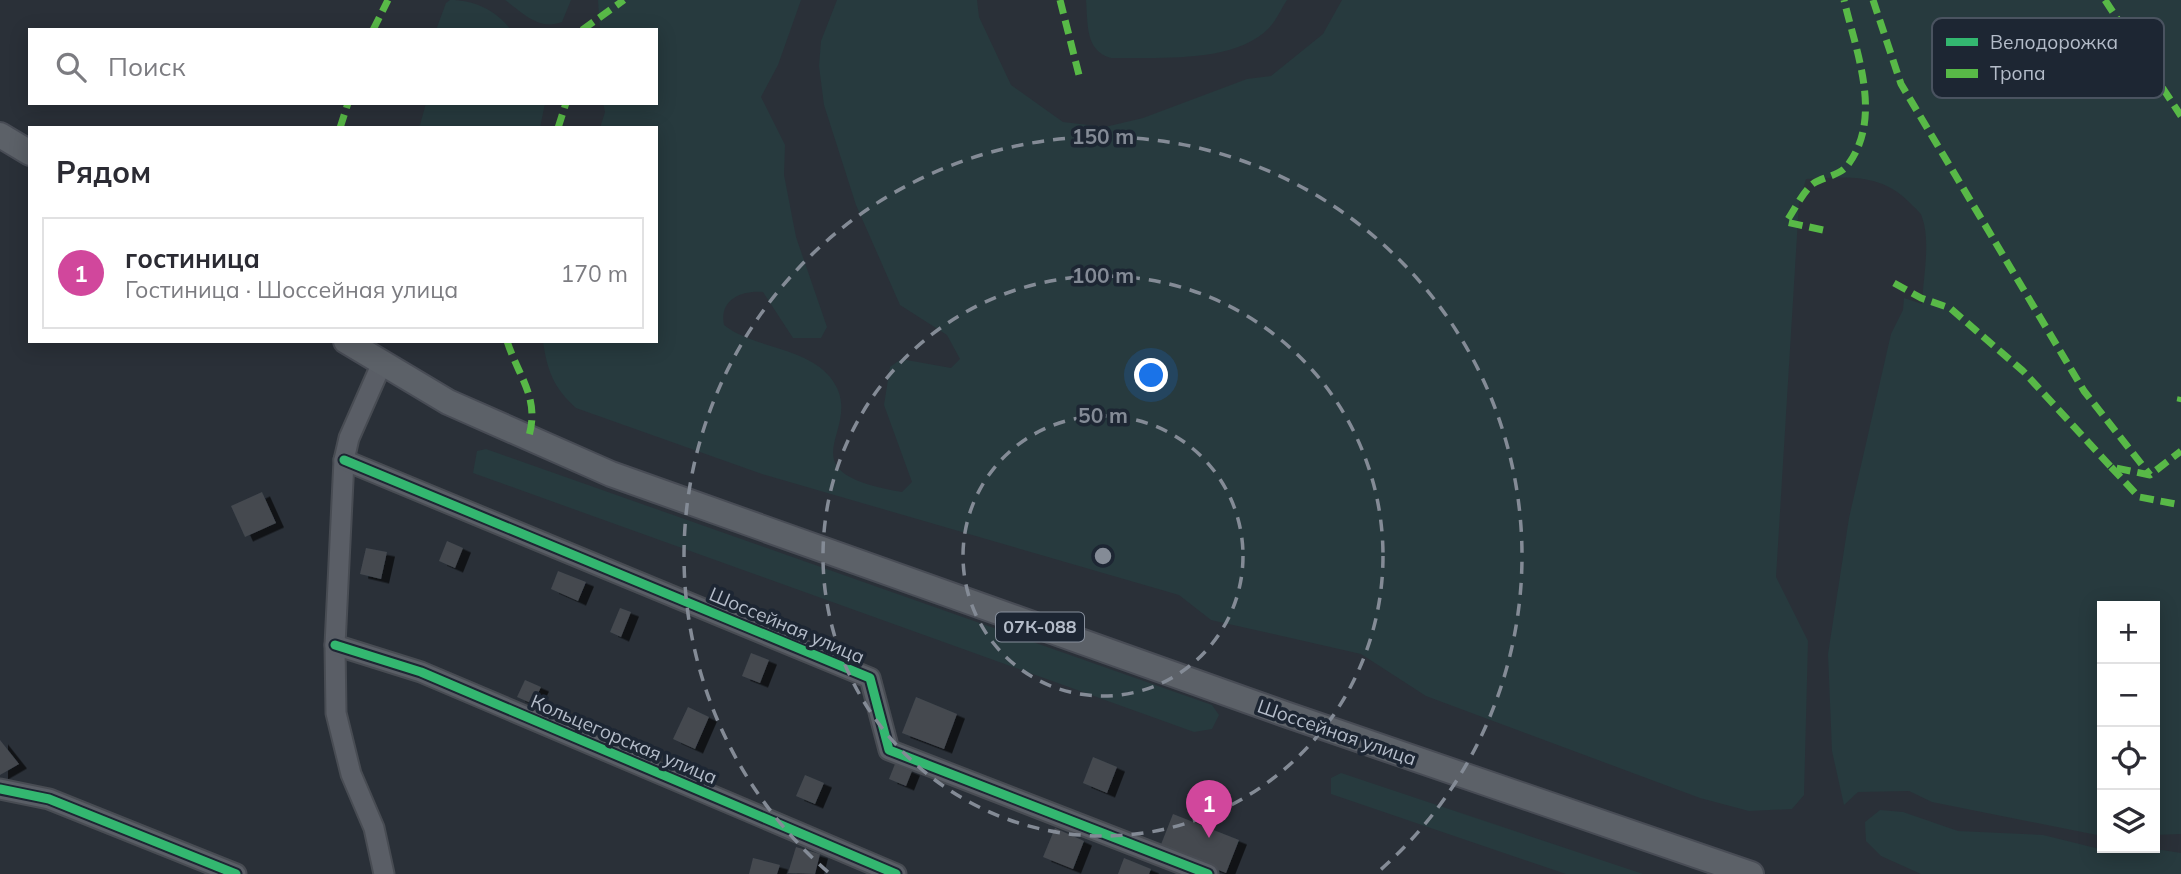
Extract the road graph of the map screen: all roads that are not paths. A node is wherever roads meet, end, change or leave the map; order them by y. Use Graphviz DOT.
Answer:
graph roads {
  1 [pos="0,135"];
  2 [pos="28,152"];
  3 [pos="349,343"];
  4 [pos="382,363"];
  5 [pos="344,460"];
  6 [pos="335,645"];
  7 [pos="0,789"];
  8 [pos="236,874"];
  9 [pos="384,874"];
  10 [pos="896,874"];
  11 [pos="1208,874"];
  12 [pos="1751,874"];
  1 -- 2 [label="main road"];
  3 -- 4 [label="main road, Шоссейная улица / 07К-088"];
  4 -- 5 [label="street"];
  4 -- 12 [label="main road, Шоссейная улица / 07К-088"];
  5 -- 6 [label="street"];
  5 -- 11 [label="street, Шоссейная улица"];
  6 -- 9 [label="street"];
  6 -- 10 [label="street, Кольцегорская улица"];
  7 -- 8 [label="street"];
}
